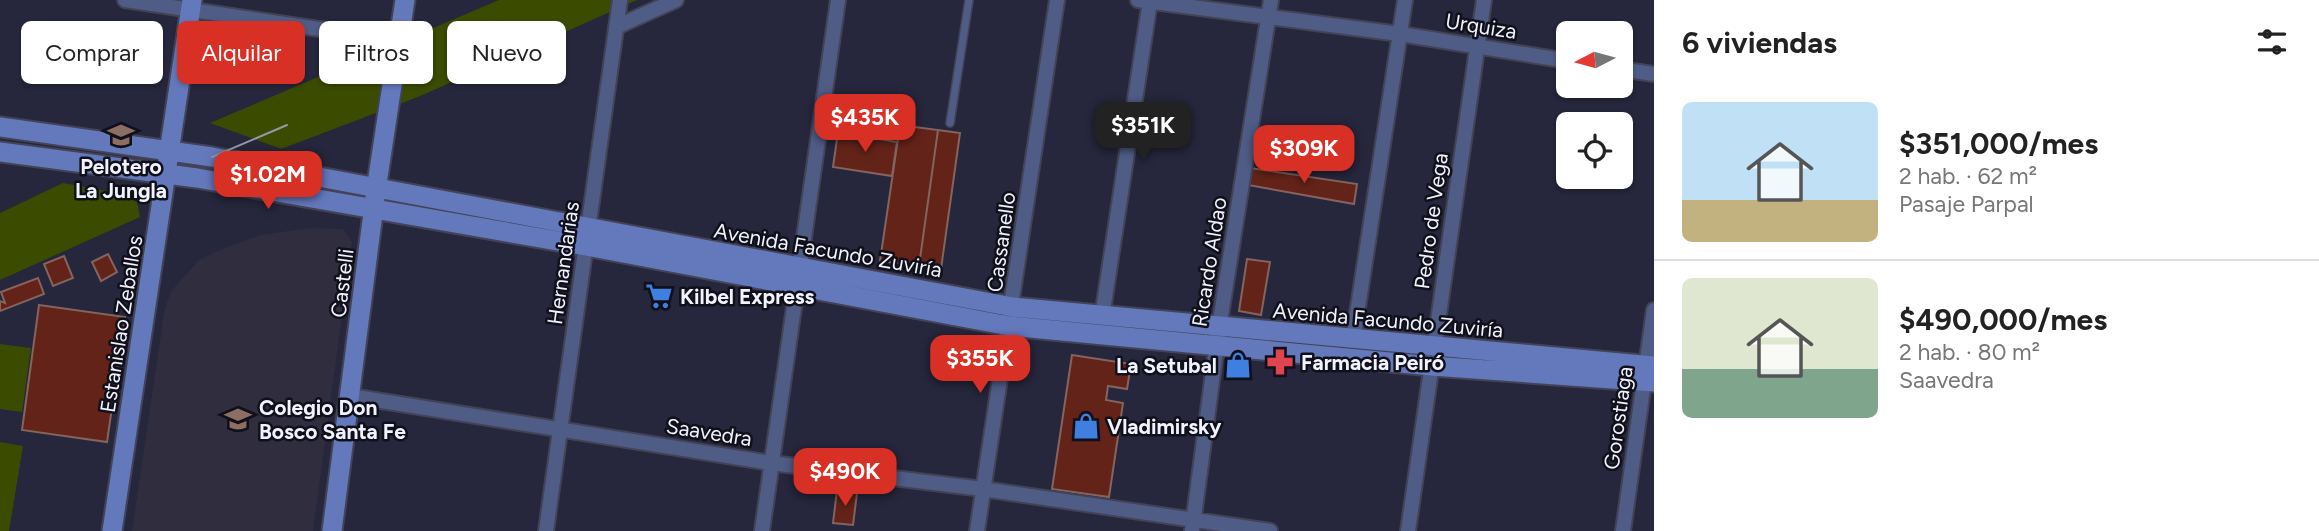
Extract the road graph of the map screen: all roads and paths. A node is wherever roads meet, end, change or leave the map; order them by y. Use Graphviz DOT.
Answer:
graph roads {
  1 [pos="125,0"];
  2 [pos="405,0"];
  3 [pos="620,0"];
  4 [pos="676,0"];
  5 [pos="838,0"];
  6 [pos="969,0"];
  7 [pos="1057,0"];
  8 [pos="1271,0"];
  9 [pos="1405,0"];
  10 [pos="1484,0"];
  11 [pos="1144,1"];
  12 [pos="1178,2"];
  13 [pos="192,5"];
  14 [pos="1268,16"];
  15 [pos="402,21"];
  16 [pos="319,27"];
  17 [pos="616,27"];
  18 [pos="1400,34"];
  19 [pos="1477,46"];
  20 [pos="1556,59"];
  21 [pos="1633,71"];
  22 [pos="1654,74"];
  23 [pos="393,84"];
  24 [pos="950,123"];
  25 [pos="0,127"];
  26 [pos="171,150"];
  27 [pos="0,152"];
  28 [pos="168,175"];
  29 [pos="310,177"];
  30 [pos="197,178"];
  31 [pos="375,199"];
  32 [pos="587,238"];
  33 [pos="797,276"];
  34 [pos="150,285"];
  35 [pos="1654,310"];
  36 [pos="1011,317"];
  37 [pos="1102,317"];
  38 [pos="1218,337"];
  39 [pos="1353,340"];
  40 [pos="1434,356"];
  41 [pos="1650,374"];
  42 [pos="350,396"];
  43 [pos="561,428"];
  44 [pos="771,463"];
  45 [pos="983,489"];
  46 [pos="1193,525"];
  47 [pos="112,531"];
  48 [pos="331,531"];
  49 [pos="546,531"];
  50 [pos="762,531"];
  51 [pos="977,531"];
  52 [pos="1270,531"];
  53 [pos="1408,531"];
  54 [pos="1623,531"];
  1 -- 13 [label="street"];
  2 -- 15 [label="main road, Castelli"];
  3 -- 17 [label="street, Hernandarias"];
  4 -- 17 [label="street"];
  5 -- 33 [label="street"];
  6 -- 24 [label="lane"];
  7 -- 36 [label="street, Cassanello"];
  8 -- 14 [label="street, Ricardo Aldao"];
  9 -- 18 [label="street"];
  10 -- 19 [label="street, Pedro de Vega"];
  11 -- 12 [label="street, Urquiza"];
  11 -- 37 [label="street"];
  12 -- 14 [label="street, Urquiza"];
  13 -- 16 [label="street"];
  13 -- 26 [label="main road, Estanislao Zeballos"];
  14 -- 18 [label="street, Urquiza"];
  14 -- 38 [label="street, Ricardo Aldao"];
  17 -- 32 [label="street, Hernandarias"];
  18 -- 19 [label="street, Urquiza"];
  18 -- 39 [label="street"];
  19 -- 20 [label="street, Urquiza"];
  19 -- 40 [label="street, Pedro de Vega"];
  21 -- 22 [label="street"];
  23 -- 31 [label="main road, Castelli"];
  25 -- 26 [label="main road, Avenida Facundo Zuviría"];
  26 -- 28 [label="main road, Estanislao Zeballos"];
  26 -- 29 [label="main road, Avenida Facundo Zuviría"];
  27 -- 28 [label="main road, Avenida Facundo Zuviría"];
  28 -- 30 [label="main road, Avenida Facundo Zuviría"];
  28 -- 34 [label="main road, Estanislao Zeballos"];
  29 -- 30 [label="main road"];
  29 -- 31 [label="main road, Avenida Facundo Zuviría"];
  30 -- 31 [label="main road, Avenida Facundo Zuviría"];
  30 -- 34 [label="main road"];
  31 -- 32 [label="main road, Avenida Facundo Zuviría"];
  31 -- 42 [label="main road, Castelli"];
  32 -- 33 [label="main road, Avenida Facundo Zuviría"];
  32 -- 43 [label="street, Hernandarias"];
  33 -- 36 [label="main road, Avenida Facundo Zuviría"];
  33 -- 44 [label="street"];
  34 -- 47 [label="main road, Estanislao Zeballos"];
  35 -- 41 [label="street, Gorostiaga"];
  36 -- 37 [label="main road, Avenida Facundo Zuviría"];
  36 -- 38 [label="main road, Avenida Facundo Zuviría"];
  36 -- 45 [label="street, Cassanello"];
  37 -- 38 [label="main road, Avenida Facundo Zuviría"];
  38 -- 39 [label="main road, Avenida Facundo Zuviría"];
  38 -- 40 [label="main road, Avenida Facundo Zuviría"];
  38 -- 46 [label="street, Ricardo Aldao"];
  39 -- 40 [label="main road, Avenida Facundo Zuviría"];
  40 -- 41 [label="main road, Avenida Facundo Zuviría"];
  40 -- 53 [label="street, Pedro de Vega"];
  41 -- 54 [label="street, Gorostiaga"];
  42 -- 43 [label="street, Saavedra"];
  42 -- 48 [label="main road, Castelli"];
  43 -- 44 [label="street, Saavedra"];
  43 -- 49 [label="street, Hernandarias"];
  44 -- 45 [label="street, Saavedra"];
  44 -- 50 [label="street"];
  45 -- 46 [label="street, Saavedra"];
  45 -- 51 [label="street, Cassanello"];
  46 -- 52 [label="street, Saavedra"];
}
